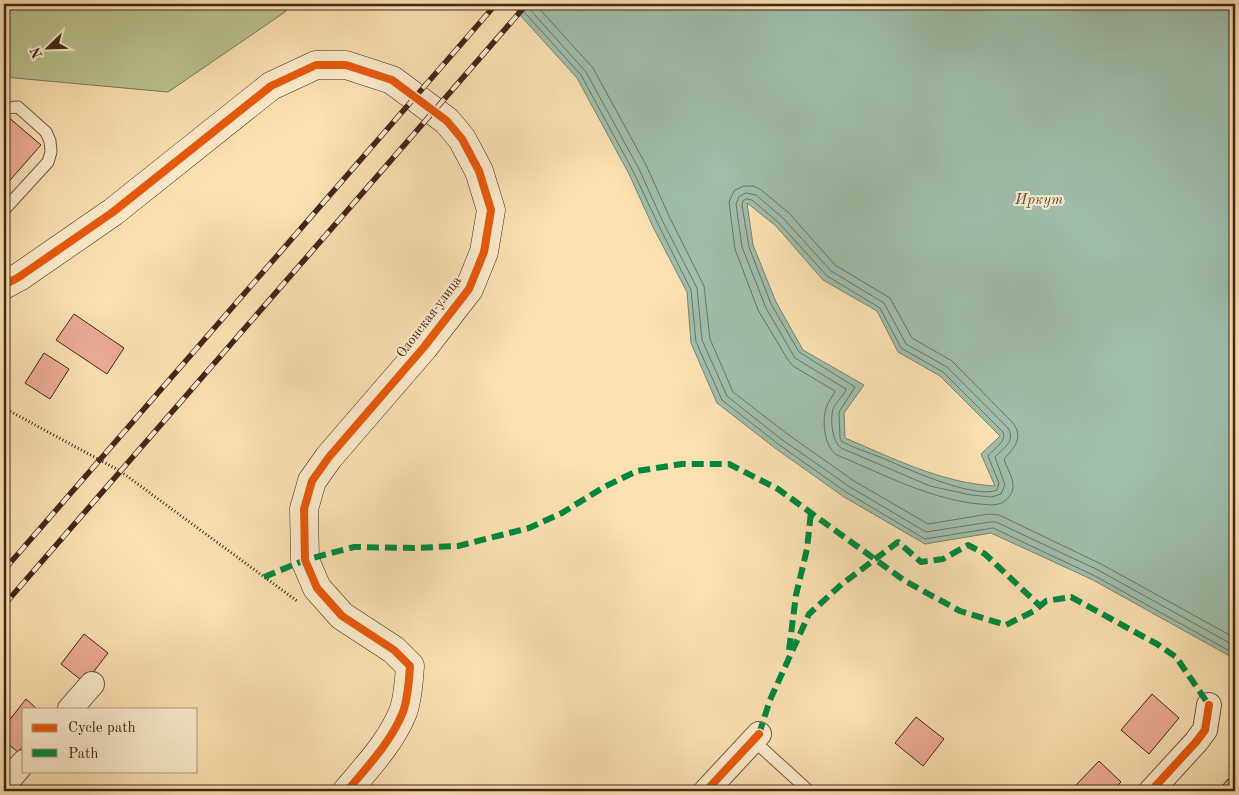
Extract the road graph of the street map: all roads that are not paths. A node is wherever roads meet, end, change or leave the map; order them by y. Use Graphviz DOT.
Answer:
graph roads {
  1 [pos="4,108"];
  2 [pos="4,210"];
  3 [pos="4,285"];
  4 [pos="92,684"];
  5 [pos="1209,705"];
  6 [pos="71,708"];
  7 [pos="756,737"];
  8 [pos="22,764"];
  9 [pos="4,785"];
  10 [pos="347,791"];
  11 [pos="706,791"];
  12 [pos="809,791"];
  13 [pos="1151,791"];
  1 -- 2 [label="lane"];
  3 -- 10 [label="street, Олонская улица"];
  4 -- 6 [label="street"];
  5 -- 13 [label="street"];
  7 -- 11 [label="street"];
  7 -- 12 [label="lane"];
  8 -- 9 [label="street"];
}
